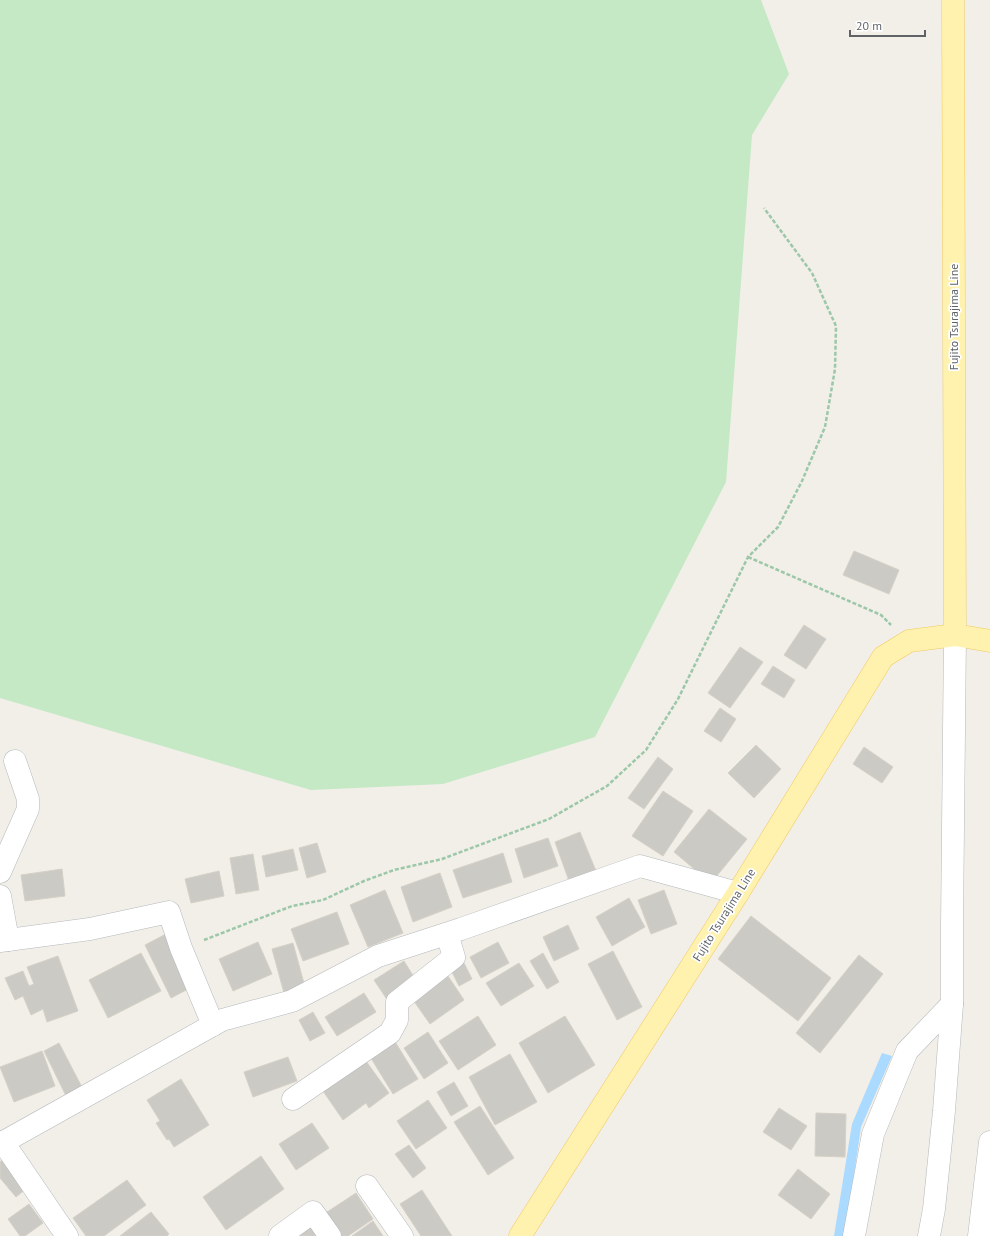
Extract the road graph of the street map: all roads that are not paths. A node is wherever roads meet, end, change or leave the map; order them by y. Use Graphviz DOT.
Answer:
graph roads {
  1 [pos="953,0"];
  2 [pos="955,635"];
  3 [pos="990,641"];
  4 [pos="15,760"];
  5 [pos="2,863"];
  6 [pos="738,893"];
  7 [pos="0,896"];
  8 [pos="447,934"];
  9 [pos="4,941"];
  10 [pos="952,1004"];
  11 [pos="213,1025"];
  12 [pos="293,1099"];
  13 [pos="990,1142"];
  14 [pos="2,1143"];
  15 [pos="367,1186"];
  16 [pos="68,1236"];
  17 [pos="280,1236"];
  18 [pos="330,1236"];
  19 [pos="402,1236"];
  20 [pos="520,1236"];
  21 [pos="854,1236"];
  22 [pos="929,1236"];
  23 [pos="979,1236"];
  1 -- 2 [label="main road, Fujito Tsurajima Line"];
  2 -- 3 [label="main road, Fujito Tsurajima Line"];
  2 -- 6 [label="main road, Fujito Tsurajima Line"];
  2 -- 10 [label="street"];
  4 -- 5 [label="street"];
  6 -- 8 [label="street"];
  6 -- 20 [label="main road, Fujito Tsurajima Line"];
  7 -- 9 [label="street"];
  8 -- 11 [label="street"];
  8 -- 12 [label="street"];
  9 -- 11 [label="street"];
  10 -- 21 [label="street"];
  10 -- 22 [label="street"];
  11 -- 14 [label="street"];
  13 -- 23 [label="street"];
  14 -- 16 [label="street"];
  15 -- 19 [label="street"];
  17 -- 18 [label="street"];
}
